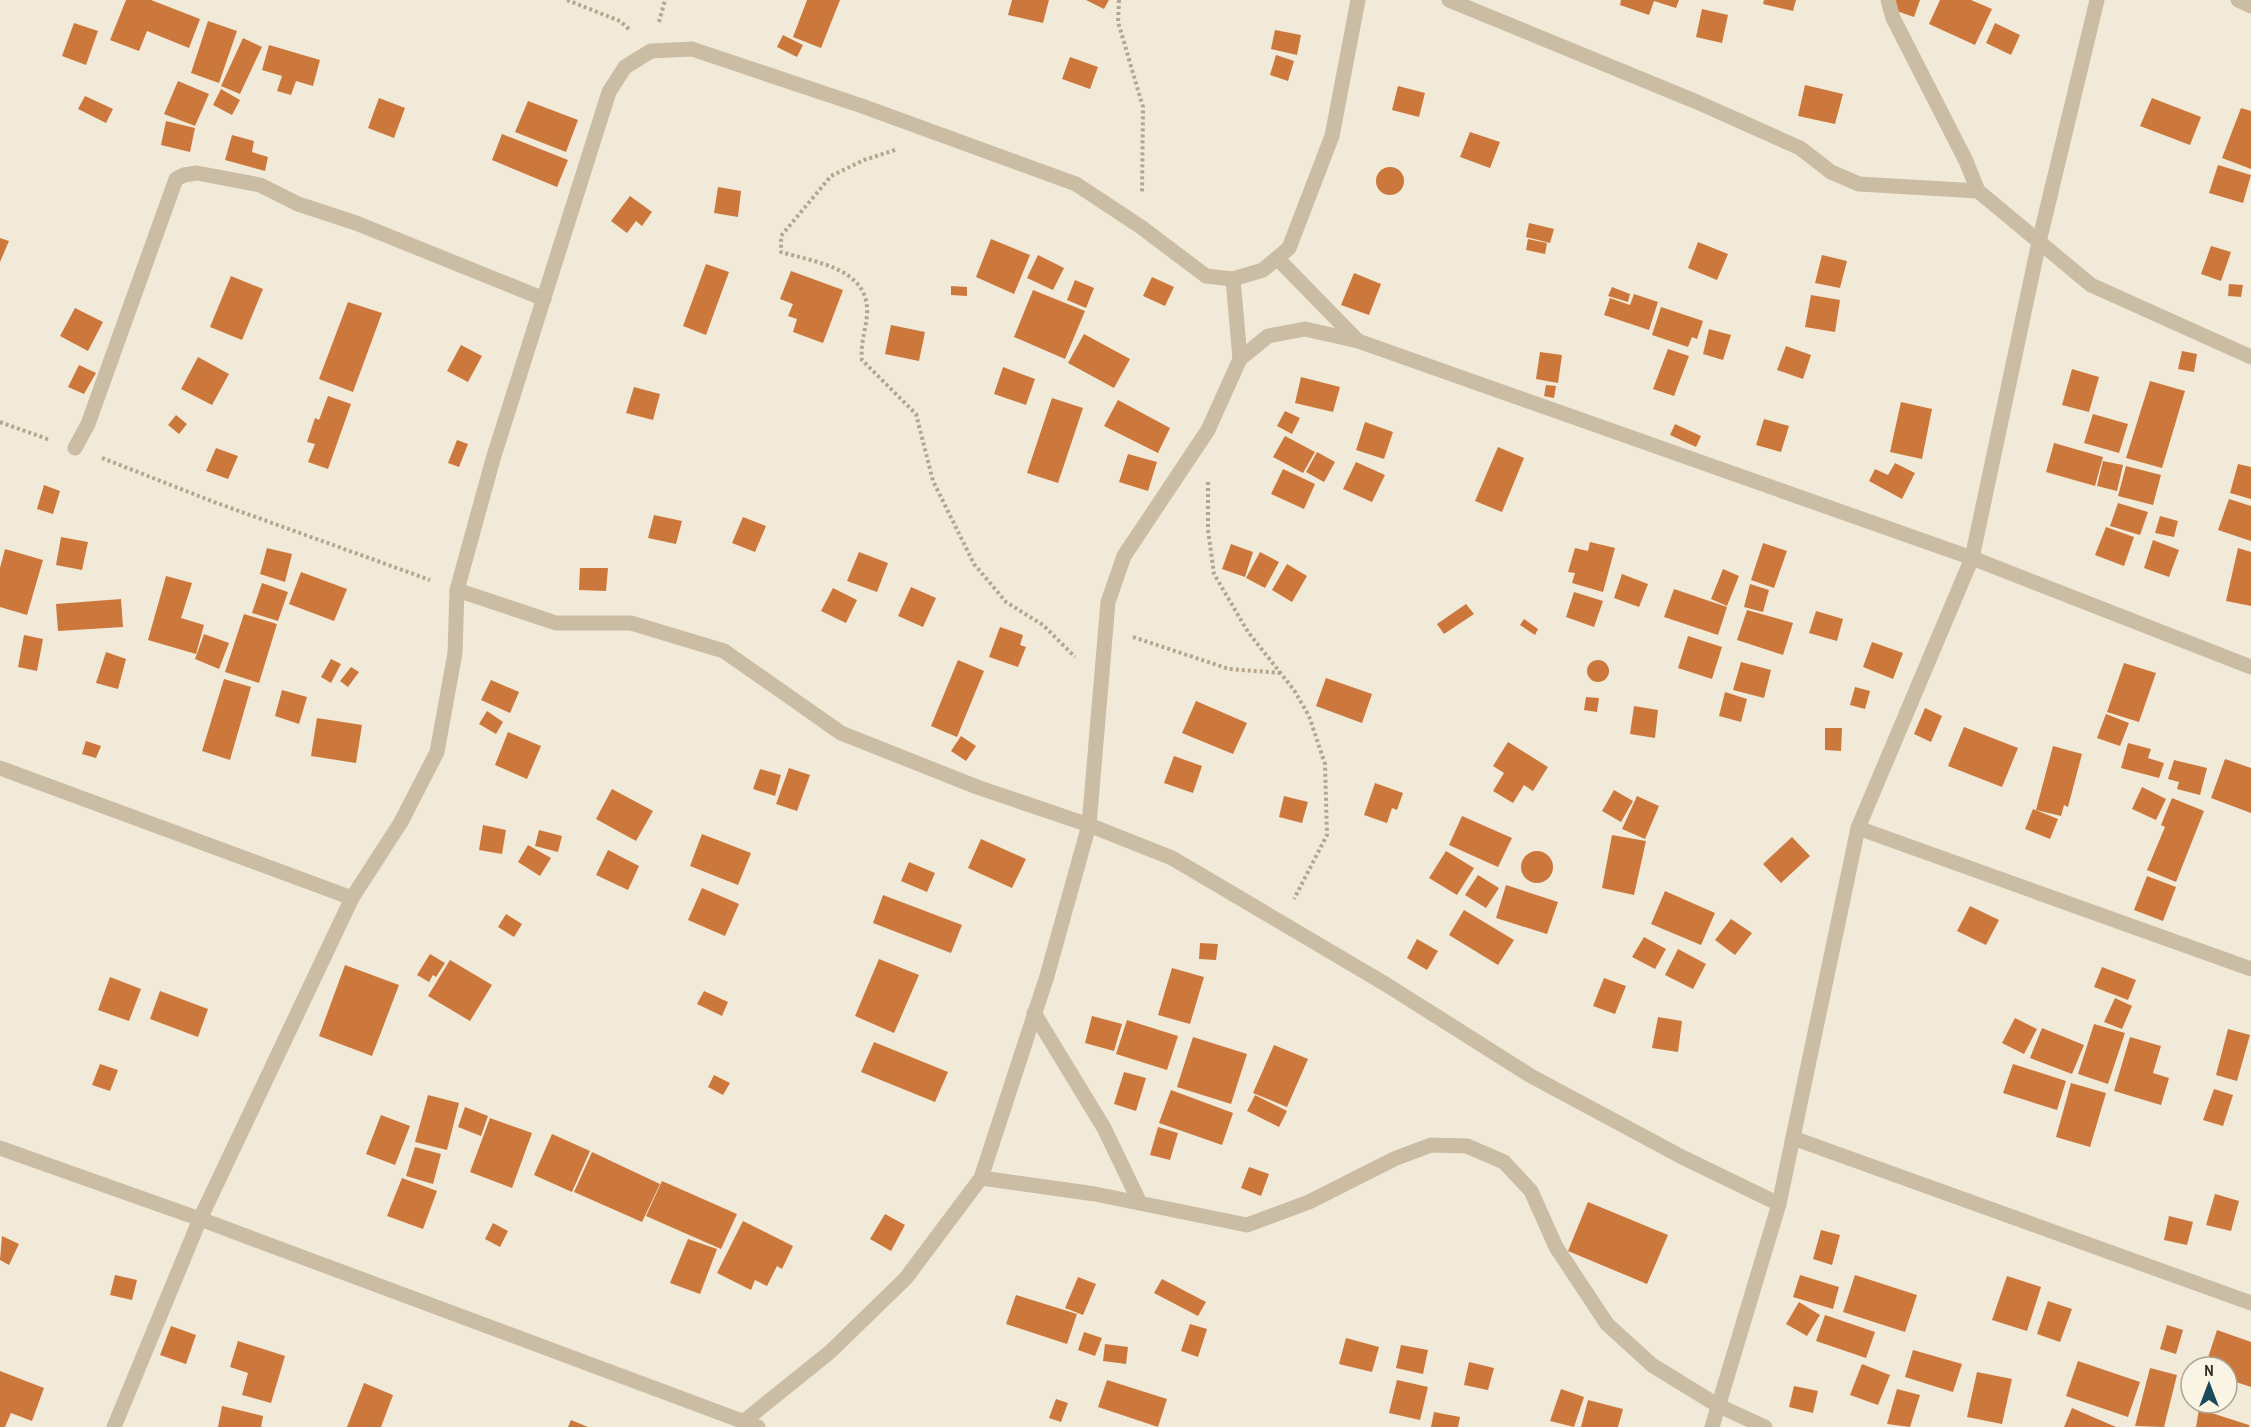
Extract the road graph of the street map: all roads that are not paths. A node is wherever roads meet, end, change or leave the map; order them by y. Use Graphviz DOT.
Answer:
graph roads {
  1 [pos="1358,0"];
  2 [pos="1449,0"];
  3 [pos="1888,0"];
  4 [pos="2097,0"];
  5 [pos="2238,0"];
  6 [pos="2251,6"];
  7 [pos="1978,191"];
  8 [pos="2039,242"];
  9 [pos="1277,258"];
  10 [pos="1233,279"];
  11 [pos="544,299"];
  12 [pos="1358,341"];
  13 [pos="2251,357"];
  14 [pos="1240,359"];
  15 [pos="75,448"];
  16 [pos="1972,558"];
  17 [pos="457,590"];
  18 [pos="2251,667"];
  19 [pos="0,768"];
  20 [pos="1089,825"];
  21 [pos="1858,828"];
  22 [pos="352,898"];
  23 [pos="2251,969"];
  24 [pos="1034,1013"];
  25 [pos="1793,1138"];
  26 [pos="0,1148"];
  27 [pos="981,1178"];
  28 [pos="1140,1203"];
  29 [pos="1779,1204"];
  30 [pos="200,1219"];
  31 [pos="2251,1303"];
  32 [pos="1718,1405"];
  33 [pos="751,1424"];
  34 [pos="114,1427"];
  35 [pos="1712,1427"];
  36 [pos="1765,1427"];
  1 -- 9 [label="street"];
  2 -- 7 [label="street"];
  3 -- 7 [label="street"];
  4 -- 8 [label="street"];
  5 -- 6 [label="street"];
  7 -- 8 [label="street"];
  8 -- 13 [label="street"];
  8 -- 16 [label="street"];
  9 -- 10 [label="street"];
  9 -- 12 [label="street"];
  10 -- 11 [label="street"];
  10 -- 14 [label="street"];
  11 -- 15 [label="street"];
  11 -- 17 [label="street"];
  12 -- 14 [label="street"];
  12 -- 16 [label="street"];
  14 -- 20 [label="street"];
  16 -- 18 [label="street"];
  16 -- 21 [label="street"];
  17 -- 20 [label="street"];
  17 -- 22 [label="street"];
  19 -- 22 [label="street"];
  20 -- 24 [label="street"];
  20 -- 29 [label="street"];
  21 -- 23 [label="street"];
  21 -- 25 [label="street"];
  22 -- 30 [label="street"];
  24 -- 27 [label="street"];
  24 -- 28 [label="street"];
  25 -- 29 [label="street"];
  25 -- 31 [label="street"];
  26 -- 30 [label="street"];
  27 -- 28 [label="street"];
  27 -- 33 [label="street"];
  28 -- 32 [label="street"];
  29 -- 32 [label="street"];
  30 -- 33 [label="street"];
  30 -- 34 [label="street"];
  32 -- 35 [label="street"];
  32 -- 36 [label="street"];
}
